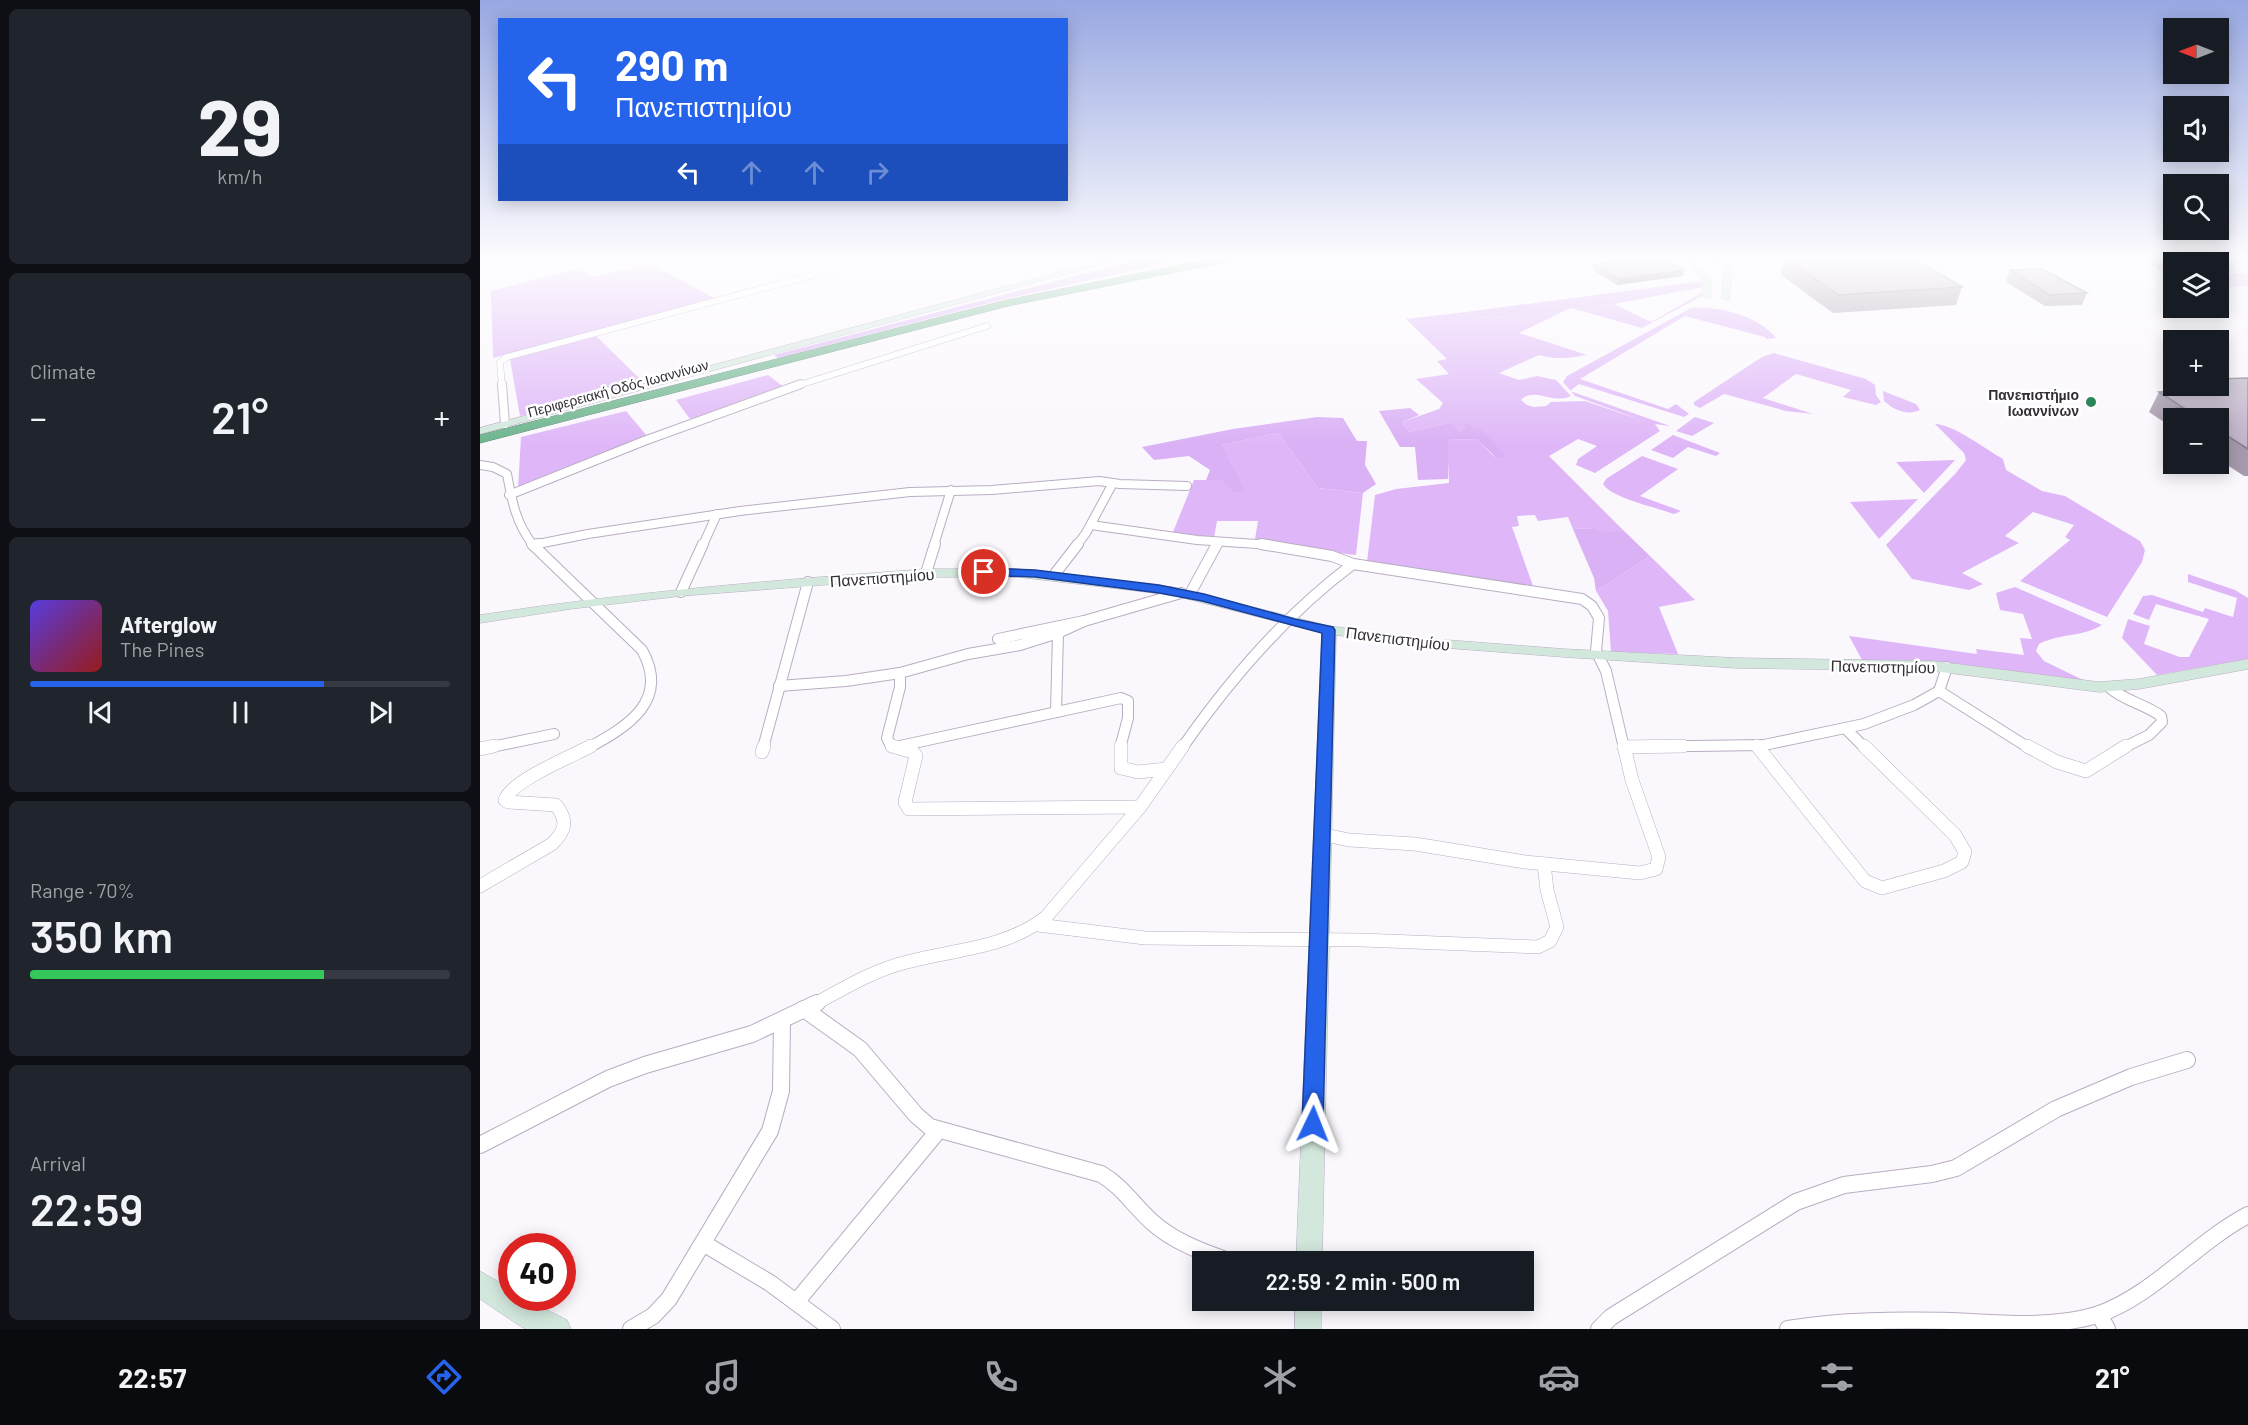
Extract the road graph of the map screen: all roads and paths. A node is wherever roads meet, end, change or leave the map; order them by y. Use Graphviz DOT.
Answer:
graph roads {
  1 [pos="641,321"];
  2 [pos="887,321"];
  3 [pos="937,321"];
  4 [pos="987,326"];
  5 [pos="504,424"];
  6 [pos="480,430"];
  7 [pos="480,439"];
  8 [pos="480,465"];
  9 [pos="1113,483"];
  10 [pos="1187,486"];
  11 [pos="951,490"];
  12 [pos="509,495"];
  13 [pos="717,514"];
  14 [pos="1091,525"];
  15 [pos="1218,542"];
  16 [pos="533,544"];
  17 [pos="1353,564"];
  18 [pos="927,573"];
  19 [pos="1054,576"];
  20 [pos="808,582"];
  21 [pos="681,592"];
  22 [pos="1185,594"];
  23 [pos="591,602"];
  24 [pos="480,619"];
  25 [pos="1084,621"];
  26 [pos="1287,621"];
  27 [pos="1329,630"];
  28 [pos="1058,633"];
  29 [pos="998,639"];
  30 [pos="1598,656"];
  31 [pos="2248,664"];
  32 [pos="1947,667"];
  33 [pos="900,673"];
  34 [pos="779,686"];
  35 [pos="2109,687"];
  36 [pos="1939,691"];
  37 [pos="1056,712"];
  38 [pos="1846,729"];
  39 [pos="554,734"];
  40 [pos="1757,746"];
  41 [pos="894,747"];
  42 [pos="1624,747"];
  43 [pos="480,749"];
  44 [pos="762,752"];
  45 [pos="1166,769"];
  46 [pos="1140,807"];
  47 [pos="1321,834"];
  48 [pos="1544,864"];
  49 [pos="506,869"];
  50 [pos="480,876"];
  51 [pos="480,886"];
  52 [pos="1038,925"];
  53 [pos="1318,940"];
  54 [pos="804,1010"];
  55 [pos="782,1022"];
  56 [pos="2187,1060"];
  57 [pos="938,1131"];
  58 [pos="480,1145"];
  59 [pos="2248,1215"];
  60 [pos="702,1243"];
  61 [pos="1205,1251"];
  62 [pos="1309,1251"];
  63 [pos="483,1290"];
  64 [pos="797,1301"];
  65 [pos="1308,1311"];
  66 [pos="2103,1322"];
  67 [pos="558,1329"];
  68 [pos="631,1329"];
  69 [pos="832,1329"];
  70 [pos="1308,1329"];
  71 [pos="1599,1329"];
  72 [pos="1788,1329"];
  1 -- 5 [label="street"];
  2 -- 5 [label="street"];
  3 -- 7 [label="highway, Περιφερειακή Οδός Ιωαννίνων"];
  4 -- 12 [label="street"];
  5 -- 6 [label="street"];
  8 -- 12 [label="street"];
  9 -- 10 [label="street"];
  9 -- 11 [label="street"];
  9 -- 14 [label="street"];
  11 -- 13 [label="street"];
  11 -- 18 [label="street"];
  12 -- 16 [label="street"];
  13 -- 16 [label="street"];
  13 -- 21 [label="street"];
  14 -- 15 [label="street"];
  14 -- 19 [label="street"];
  15 -- 17 [label="street"];
  15 -- 22 [label="street"];
  16 -- 23 [label="street"];
  17 -- 26 [label="street"];
  17 -- 30 [label="street"];
  18 -- 19 [label="street, Πανεπιστημίου"];
  18 -- 20 [label="street, Πανεπιστημίου"];
  19 -- 22 [label="street, Πανεπιστημίου"];
  20 -- 21 [label="street, Πανεπιστημίου"];
  20 -- 34 [label="street"];
  21 -- 23 [label="street, Πανεπιστημίου"];
  22 -- 25 [label="street"];
  22 -- 26 [label="street, Πανεπιστημίου"];
  23 -- 24 [label="street, Πανεπιστημίου"];
  23 -- 49 [label="street"];
  25 -- 28 [label="street"];
  25 -- 29 [label="street"];
  26 -- 27 [label="street, Πανεπιστημίου"];
  26 -- 45 [label="street"];
  27 -- 30 [label="street, Πανεπιστημίου"];
  27 -- 47 [label="street"];
  28 -- 33 [label="street"];
  28 -- 37 [label="street"];
  30 -- 32 [label="street, Πανεπιστημίου"];
  30 -- 42 [label="street"];
  31 -- 35 [label="street, Πανεπιστημίου"];
  32 -- 35 [label="street, Πανεπιστημίου"];
  32 -- 36 [label="street"];
  33 -- 34 [label="street"];
  33 -- 41 [label="street"];
  34 -- 44 [label="street"];
  35 -- 36 [label="street"];
  36 -- 38 [label="street"];
  37 -- 41 [label="street"];
  37 -- 45 [label="street"];
  38 -- 40 [label="street"];
  38 -- 40 [label="street"];
  39 -- 43 [label="street"];
  40 -- 42 [label="street"];
  41 -- 46 [label="street"];
  42 -- 48 [label="street"];
  45 -- 46 [label="street"];
  46 -- 52 [label="street"];
  47 -- 48 [label="street"];
  47 -- 53 [label="street"];
  48 -- 53 [label="street"];
  49 -- 50 [label="street"];
  49 -- 51 [label="street"];
  52 -- 53 [label="street"];
  52 -- 54 [label="street"];
  53 -- 62 [label="street"];
  54 -- 55 [label="street"];
  54 -- 57 [label="street"];
  55 -- 58 [label="street"];
  55 -- 60 [label="street"];
  56 -- 71 [label="street"];
  57 -- 61 [label="street"];
  57 -- 64 [label="street"];
  59 -- 66 [label="street"];
  60 -- 64 [label="street"];
  60 -- 68 [label="street"];
  63 -- 67 [label="street"];
  64 -- 69 [label="street"];
  65 -- 70 [label="street"];
  66 -- 72 [label="street"];
}
